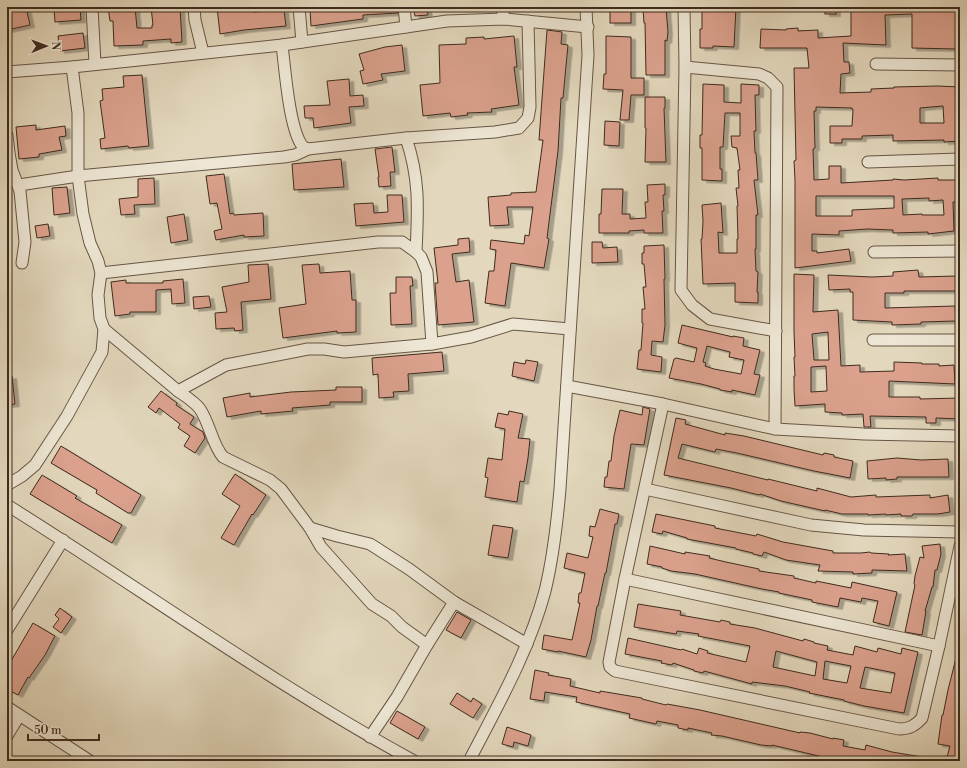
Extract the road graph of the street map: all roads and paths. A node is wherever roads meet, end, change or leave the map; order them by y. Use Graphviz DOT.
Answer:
graph roads {
  1 [pos="92,7"];
  2 [pos="194,7"];
  3 [pos="299,7"];
  4 [pos="404,7"];
  5 [pos="502,7"];
  6 [pos="586,7"];
  7 [pos="684,7"];
  8 [pos="504,19"];
  9 [pos="528,21"];
  10 [pos="406,27"];
  11 [pos="588,27"];
  12 [pos="302,42"];
  13 [pos="282,45"];
  14 [pos="203,53"];
  15 [pos="95,64"];
  16 [pos="876,64"];
  17 [pos="960,65"];
  18 [pos="72,67"];
  19 [pos="685,67"];
  20 [pos="7,72"];
  21 [pos="7,135"];
  22 [pos="406,138"];
  23 [pos="308,149"];
  24 [pos="960,159"];
  25 [pos="868,162"];
  26 [pos="78,176"];
  27 [pos="19,185"];
  28 [pos="960,251"];
  29 [pos="416,252"];
  30 [pos="874,252"];
  31 [pos="22,263"];
  32 [pos="101,273"];
  33 [pos="104,329"];
  34 [pos="570,329"];
  35 [pos="776,331"];
  36 [pos="873,340"];
  37 [pos="960,340"];
  38 [pos="432,344"];
  39 [pos="567,386"];
  40 [pos="178,391"];
  41 [pos="663,404"];
  42 [pos="775,429"];
  43 [pos="960,436"];
  44 [pos="7,485"];
  45 [pos="645,489"];
  46 [pos="7,505"];
  47 [pos="310,528"];
  48 [pos="960,532"];
  49 [pos="62,540"];
  50 [pos="960,546"];
  51 [pos="625,579"];
  52 [pos="454,602"];
  53 [pos="7,630"];
  54 [pos="527,644"];
  55 [pos="427,645"];
  56 [pos="939,646"];
  57 [pos="7,707"];
  58 [pos="19,716"];
  59 [pos="7,736"];
  60 [pos="370,737"];
  61 [pos="90,761"];
  62 [pos="414,761"];
  63 [pos="469,761"];
  1 -- 15 [label="street"];
  2 -- 14 [label="street"];
  3 -- 12 [label="street"];
  4 -- 10 [label="street"];
  5 -- 8 [label="street"];
  6 -- 11 [label="street"];
  7 -- 19 [label="street"];
  8 -- 9 [label="street"];
  8 -- 10 [label="street"];
  9 -- 11 [label="street"];
  9 -- 22 [label="street"];
  10 -- 12 [label="street"];
  11 -- 34 [label="street"];
  12 -- 13 [label="street"];
  13 -- 14 [label="street"];
  13 -- 23 [label="street"];
  14 -- 15 [label="street"];
  15 -- 18 [label="street"];
  16 -- 17 [label="street"];
  18 -- 20 [label="street"];
  18 -- 26 [label="street"];
  19 -- 35 [label="street"];
  19 -- 35 [label="street"];
  21 -- 27 [label="street"];
  22 -- 23 [label="street"];
  22 -- 29 [label="street"];
  23 -- 26 [label="street"];
  24 -- 25 [label="street"];
  26 -- 27 [label="street"];
  26 -- 32 [label="street"];
  27 -- 31 [label="street"];
  28 -- 30 [label="street"];
  29 -- 32 [label="street"];
  29 -- 38 [label="street"];
  32 -- 33 [label="street"];
  33 -- 40 [label="street"];
  33 -- 44 [label="street"];
  34 -- 38 [label="street"];
  34 -- 39 [label="street"];
  35 -- 42 [label="street"];
  36 -- 37 [label="street"];
  38 -- 40 [label="street"];
  39 -- 41 [label="street"];
  39 -- 54 [label="street"];
  40 -- 47 [label="street"];
  41 -- 42 [label="street"];
  41 -- 45 [label="street"];
  42 -- 43 [label="street"];
  45 -- 48 [label="street"];
  45 -- 51 [label="street"];
  46 -- 49 [label="street"];
  47 -- 52 [label="street"];
  47 -- 55 [label="street"];
  49 -- 53 [label="street"];
  49 -- 60 [label="street"];
  50 -- 56 [label="street"];
  51 -- 56 [label="street"];
  51 -- 56 [label="street"];
  52 -- 54 [label="street"];
  52 -- 55 [label="street"];
  54 -- 63 [label="street"];
  55 -- 60 [label="street"];
  57 -- 58 [label="street"];
  58 -- 59 [label="street"];
  58 -- 61 [label="street"];
  60 -- 62 [label="street"];
}
